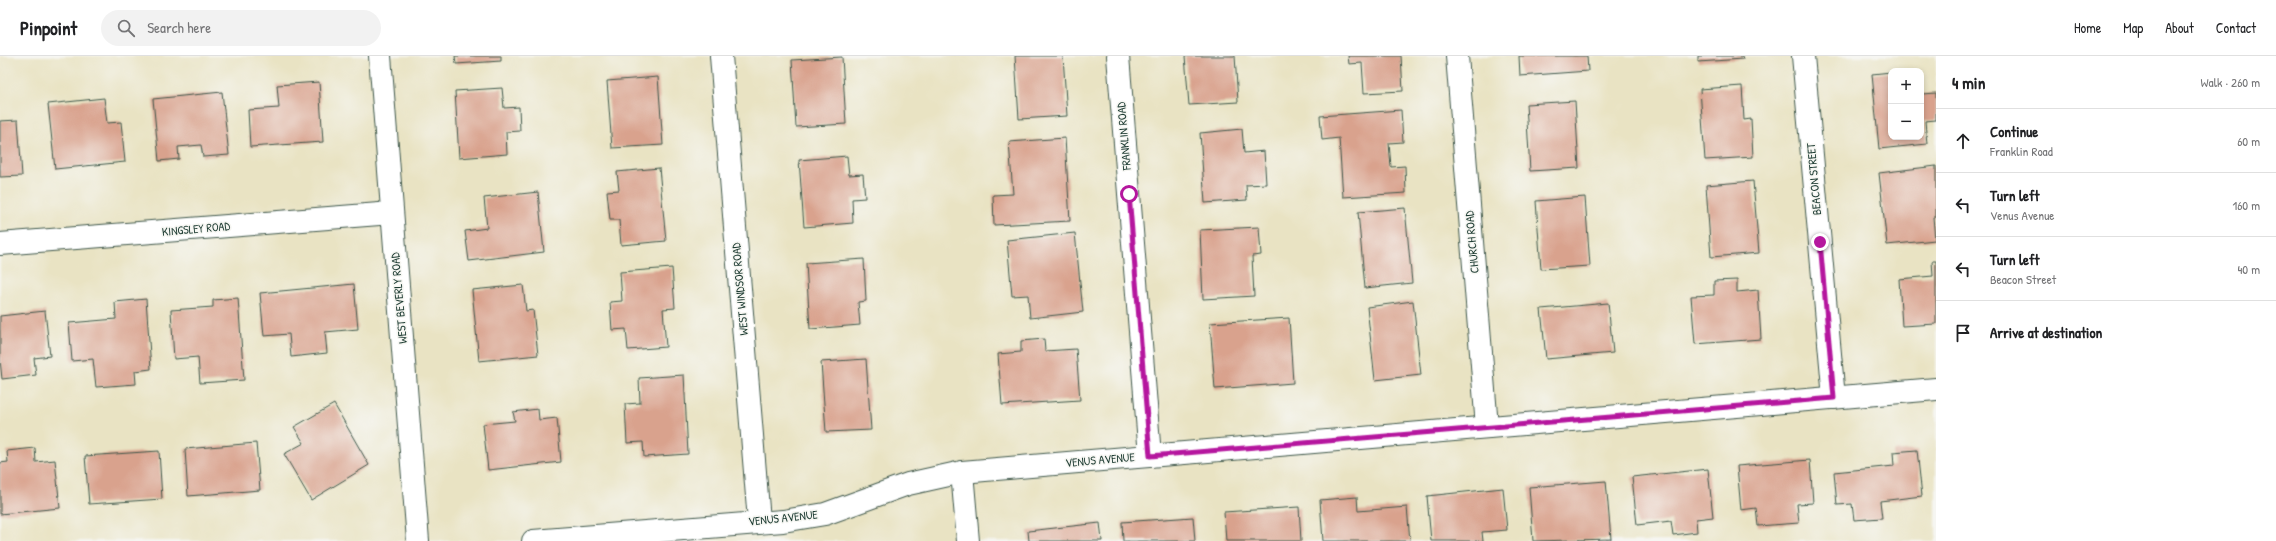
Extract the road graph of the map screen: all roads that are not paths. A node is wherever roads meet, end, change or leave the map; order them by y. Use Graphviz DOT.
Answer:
graph roads {
  1 [pos="380,56"];
  2 [pos="721,56"];
  3 [pos="1118,56"];
  4 [pos="1457,56"];
  5 [pos="1803,56"];
  6 [pos="392,213"];
  7 [pos="0,244"];
  8 [pos="1936,389"];
  9 [pos="1834,398"];
  10 [pos="1487,427"];
  11 [pos="1150,456"];
  12 [pos="962,472"];
  13 [pos="759,522"];
  14 [pos="645,537"];
  15 [pos="418,541"];
  16 [pos="533,541"];
  17 [pos="968,541"];
  1 -- 6 [label="street, WEST BEVERLY ROAD"];
  2 -- 13 [label="street, WEST WINDSOR ROAD"];
  3 -- 11 [label="street, FRANKLIN ROAD"];
  4 -- 10 [label="street, CHURCH ROAD"];
  5 -- 9 [label="street, BEACON STREET"];
  6 -- 7 [label="street, KINGSLEY ROAD"];
  6 -- 15 [label="street, WEST BEVERLY ROAD"];
  8 -- 9 [label="street, VENUS AVENUE"];
  9 -- 10 [label="street, VENUS AVENUE"];
  10 -- 11 [label="street, VENUS AVENUE"];
  11 -- 12 [label="street, VENUS AVENUE"];
  12 -- 13 [label="street, VENUS AVENUE"];
  12 -- 17 [label="street"];
  13 -- 14 [label="street, VENUS AVENUE"];
  14 -- 16 [label="street, VENUS AVENUE"];
}
